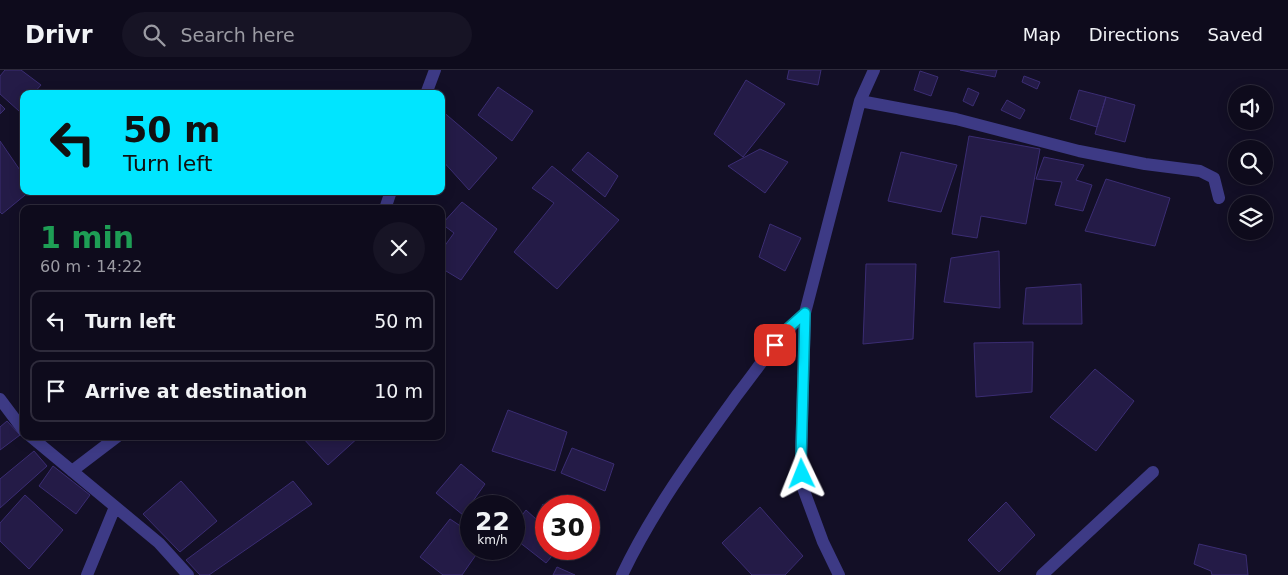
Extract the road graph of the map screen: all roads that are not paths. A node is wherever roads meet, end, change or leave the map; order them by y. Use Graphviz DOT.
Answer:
graph roads {
  1 [pos="434,70"];
  2 [pos="874,70"];
  3 [pos="427,90"];
  4 [pos="860,101"];
  5 [pos="1219,198"];
  6 [pos="805,313"];
  7 [pos="0,400"];
  8 [pos="20,426"];
  9 [pos="35,440"];
  10 [pos="113,440"];
  11 [pos="72,471"];
  12 [pos="1153,472"];
  13 [pos="115,507"];
  14 [pos="87,575"];
  15 [pos="188,575"];
  16 [pos="622,575"];
  17 [pos="839,575"];
  18 [pos="1042,575"];
  1 -- 3 [label="street"];
  2 -- 4 [label="street"];
  4 -- 5 [label="street"];
  4 -- 6 [label="street"];
  6 -- 16 [label="street"];
  6 -- 17 [label="street"];
  7 -- 8 [label="street"];
  9 -- 11 [label="street"];
  10 -- 11 [label="street"];
  11 -- 13 [label="street"];
  12 -- 18 [label="street"];
  13 -- 14 [label="street"];
  13 -- 15 [label="street"];
}
